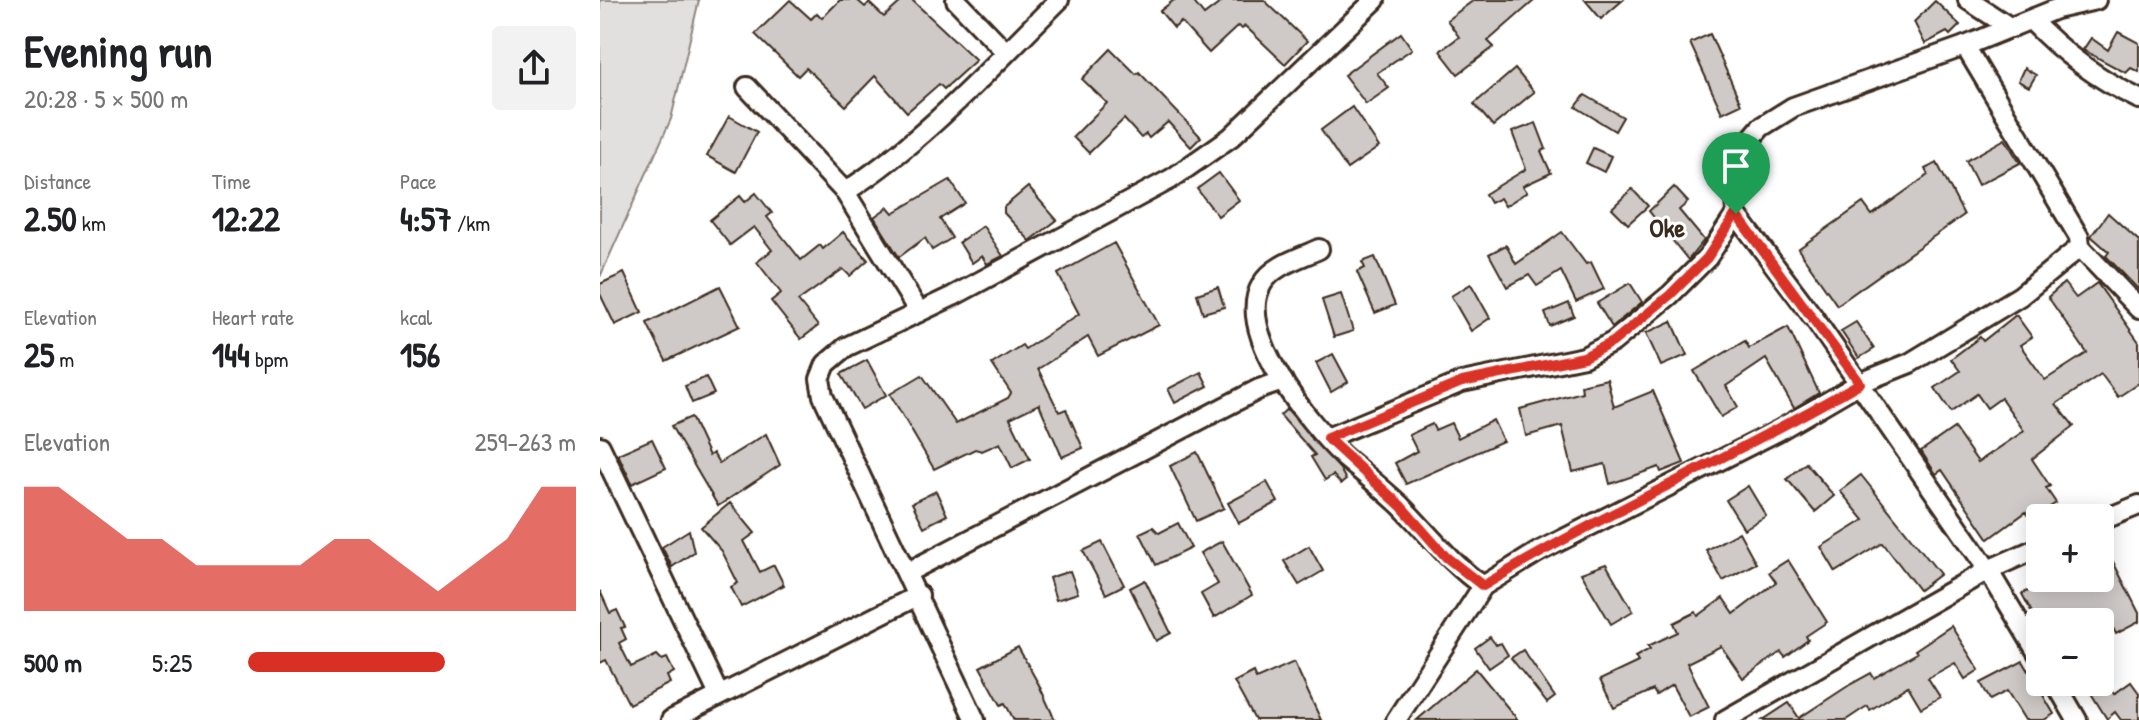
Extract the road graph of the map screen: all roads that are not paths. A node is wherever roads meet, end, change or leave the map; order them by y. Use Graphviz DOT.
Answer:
graph roads {
  1 [pos="956,0"];
  2 [pos="1059,0"];
  3 [pos="1375,0"];
  4 [pos="1968,0"];
  5 [pos="2096,0"];
  6 [pos="2031,20"];
  7 [pos="2011,28"];
  8 [pos="1965,46"];
  9 [pos="1006,52"];
  10 [pos="747,87"];
  11 [pos="2139,99"];
  12 [pos="845,192"];
  13 [pos="1736,214"];
  14 [pos="2080,247"];
  15 [pos="1319,249"];
  16 [pos="2139,309"];
  17 [pos="919,312"];
  18 [pos="1283,381"];
  19 [pos="1860,383"];
  20 [pos="1327,438"];
  21 [pos="600,446"];
  22 [pos="2139,505"];
  23 [pos="2114,515"];
  24 [pos="2026,553"];
  25 [pos="1988,570"];
  26 [pos="908,572"];
  27 [pos="1483,586"];
  28 [pos="919,595"];
  29 [pos="2026,634"];
  30 [pos="719,695"];
  31 [pos="2063,696"];
  32 [pos="671,720"];
  33 [pos="975,720"];
  34 [pos="1396,720"];
  35 [pos="1725,720"];
  36 [pos="2077,720"];
  1 -- 9 [label="street"];
  2 -- 9 [label="street"];
  3 -- 17 [label="street"];
  4 -- 7 [label="street"];
  5 -- 6 [label="street"];
  6 -- 7 [label="street"];
  6 -- 11 [label="street"];
  7 -- 8 [label="street"];
  8 -- 13 [label="street"];
  8 -- 14 [label="street"];
  9 -- 12 [label="street"];
  10 -- 12 [label="street"];
  12 -- 17 [label="street"];
  13 -- 19 [label="street"];
  13 -- 20 [label="street"];
  14 -- 16 [label="street"];
  14 -- 19 [label="street"];
  15 -- 18 [label="street"];
  17 -- 26 [label="street"];
  18 -- 20 [label="street"];
  18 -- 26 [label="street"];
  19 -- 25 [label="street"];
  19 -- 27 [label="street"];
  20 -- 27 [label="street"];
  21 -- 30 [label="street"];
  22 -- 23 [label="street"];
  24 -- 25 [label="street"];
  25 -- 29 [label="street"];
  25 -- 35 [label="street"];
  26 -- 28 [label="street"];
  27 -- 34 [label="street"];
  28 -- 30 [label="street"];
  28 -- 33 [label="street"];
  30 -- 32 [label="street"];
  31 -- 36 [label="street"];
}
